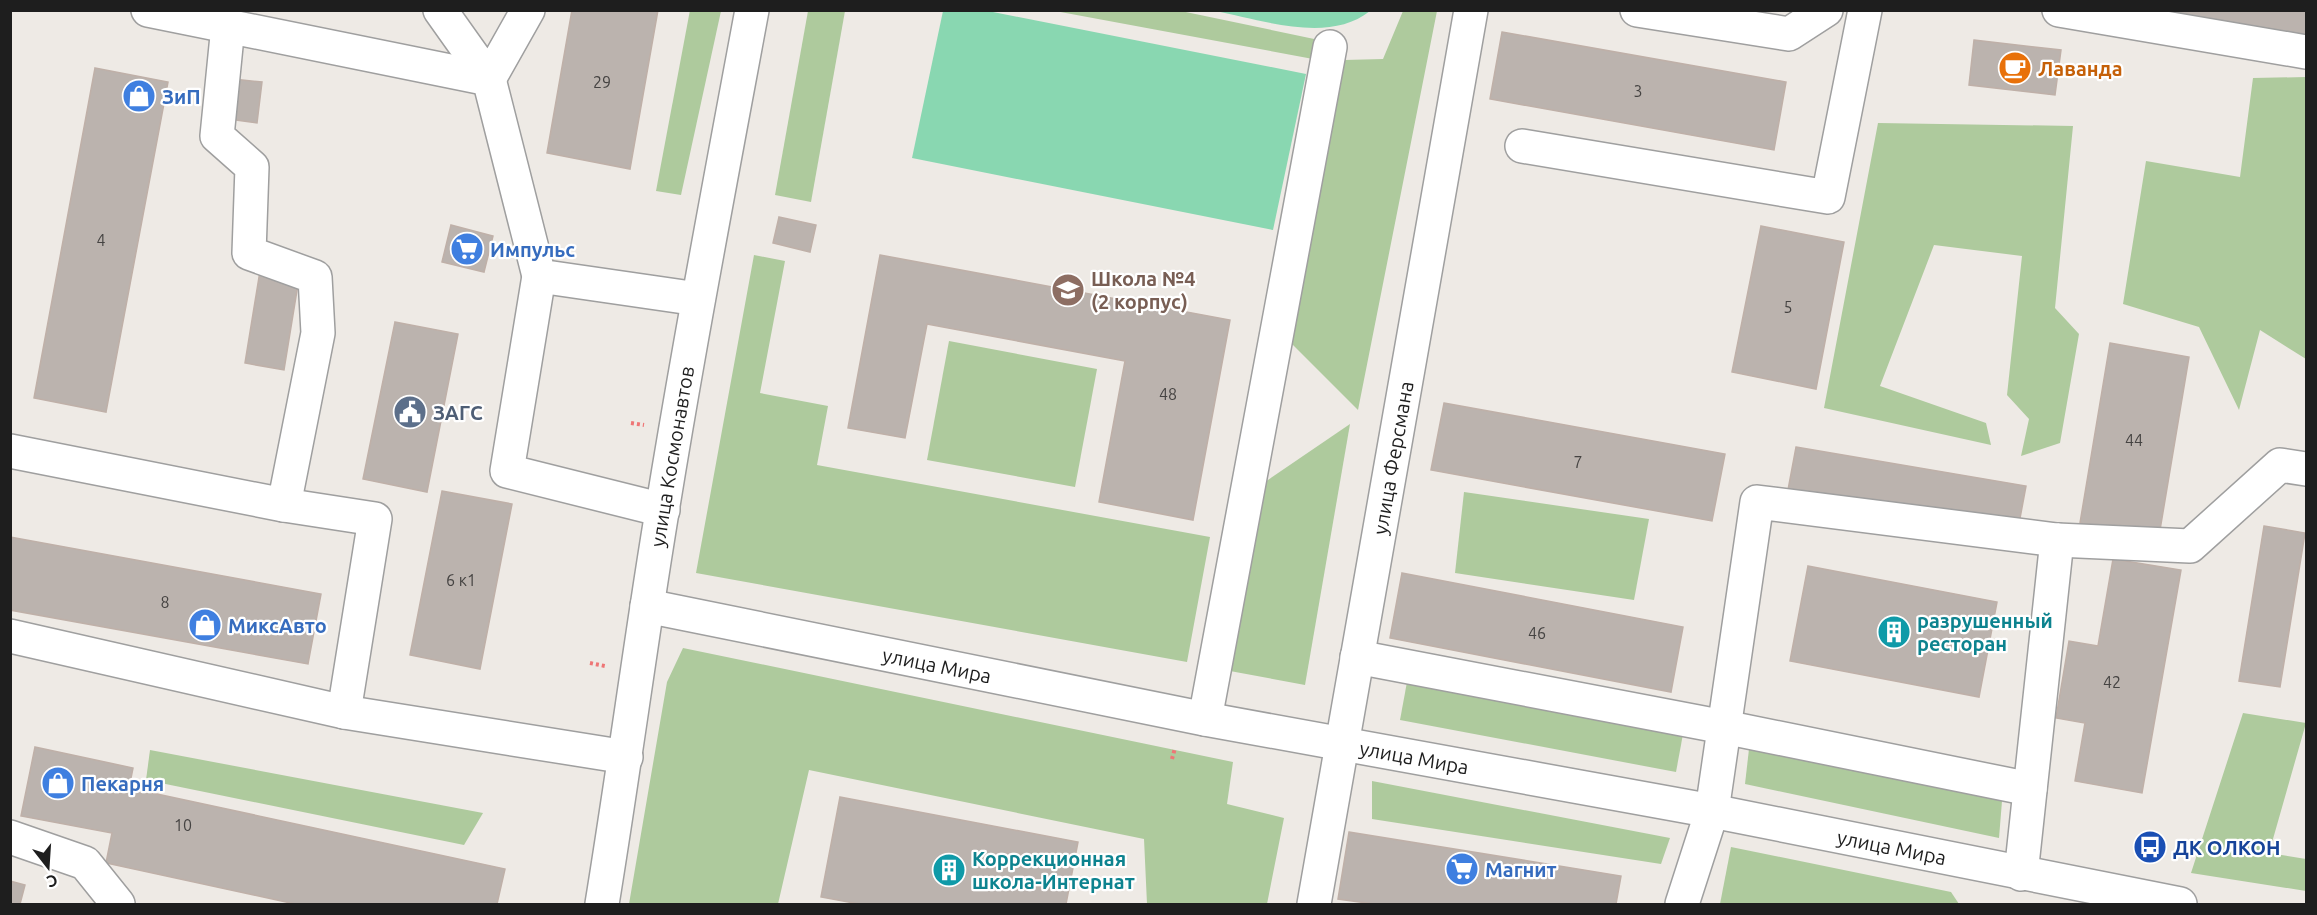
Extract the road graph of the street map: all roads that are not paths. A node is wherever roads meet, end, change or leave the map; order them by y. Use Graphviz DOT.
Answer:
graph roads {
  1 [pos="148,10"];
  2 [pos="440,10"];
  3 [pos="528,10"];
  4 [pos="752,10"];
  5 [pos="1471,10"];
  6 [pos="1637,10"];
  7 [pos="1826,10"];
  8 [pos="1865,10"];
  9 [pos="2059,10"];
  10 [pos="2129,16"];
  11 [pos="228,26"];
  12 [pos="1330,47"];
  13 [pos="2307,52"];
  14 [pos="489,79"];
  15 [pos="1522,146"];
  16 [pos="539,276"];
  17 [pos="698,299"];
  18 [pos="10,451"];
  19 [pos="2307,468"];
  20 [pos="284,505"];
  21 [pos="663,510"];
  22 [pos="2057,540"];
  23 [pos="647,606"];
  24 [pos="10,636"];
  25 [pos="1358,657"];
  26 [pos="345,712"];
  27 [pos="1205,719"];
  28 [pos="1724,727"];
  29 [pos="1343,744"];
  30 [pos="626,757"];
  31 [pos="2030,789"];
  32 [pos="1712,811"];
  33 [pos="10,837"];
  34 [pos="2021,874"];
  35 [pos="2142,901"];
  36 [pos="118,904"];
  37 [pos="602,904"];
  38 [pos="1314,904"];
  39 [pos="1682,904"];
  40 [pos="2180,904"];
  1 -- 11 [label="street"];
  2 -- 14 [label="street"];
  3 -- 14 [label="street"];
  4 -- 17 [label="street, улица Космонавтов"];
  5 -- 25 [label="street, улица Ферсмана"];
  6 -- 7 [label="street"];
  8 -- 15 [label="street"];
  9 -- 10 [label="street"];
  10 -- 13 [label="street"];
  11 -- 14 [label="street"];
  11 -- 20 [label="street"];
  12 -- 27 [label="street"];
  14 -- 16 [label="street"];
  16 -- 17 [label="street"];
  16 -- 21 [label="street"];
  17 -- 21 [label="street, улица Космонавтов"];
  18 -- 20 [label="street"];
  19 -- 22 [label="street"];
  20 -- 26 [label="street"];
  21 -- 23 [label="street, улица Космонавтов"];
  22 -- 28 [label="street"];
  22 -- 31 [label="street"];
  23 -- 27 [label="street, улица Мира"];
  23 -- 30 [label="street, улица Космонавтов"];
  24 -- 26 [label="street"];
  25 -- 28 [label="street"];
  25 -- 29 [label="street, улица Ферсмана"];
  26 -- 30 [label="street"];
  27 -- 29 [label="street, улица Мира"];
  28 -- 31 [label="street"];
  28 -- 32 [label="street"];
  29 -- 32 [label="street, улица Мира"];
  29 -- 38 [label="street, улица Ферсмана"];
  30 -- 37 [label="street, улица Космонавтов"];
  31 -- 34 [label="street"];
  32 -- 34 [label="street, улица Мира"];
  32 -- 39 [label="street"];
  33 -- 36 [label="street"];
  34 -- 35 [label="street, улица Мира"];
  35 -- 40 [label="street, улица Мира"];
}
